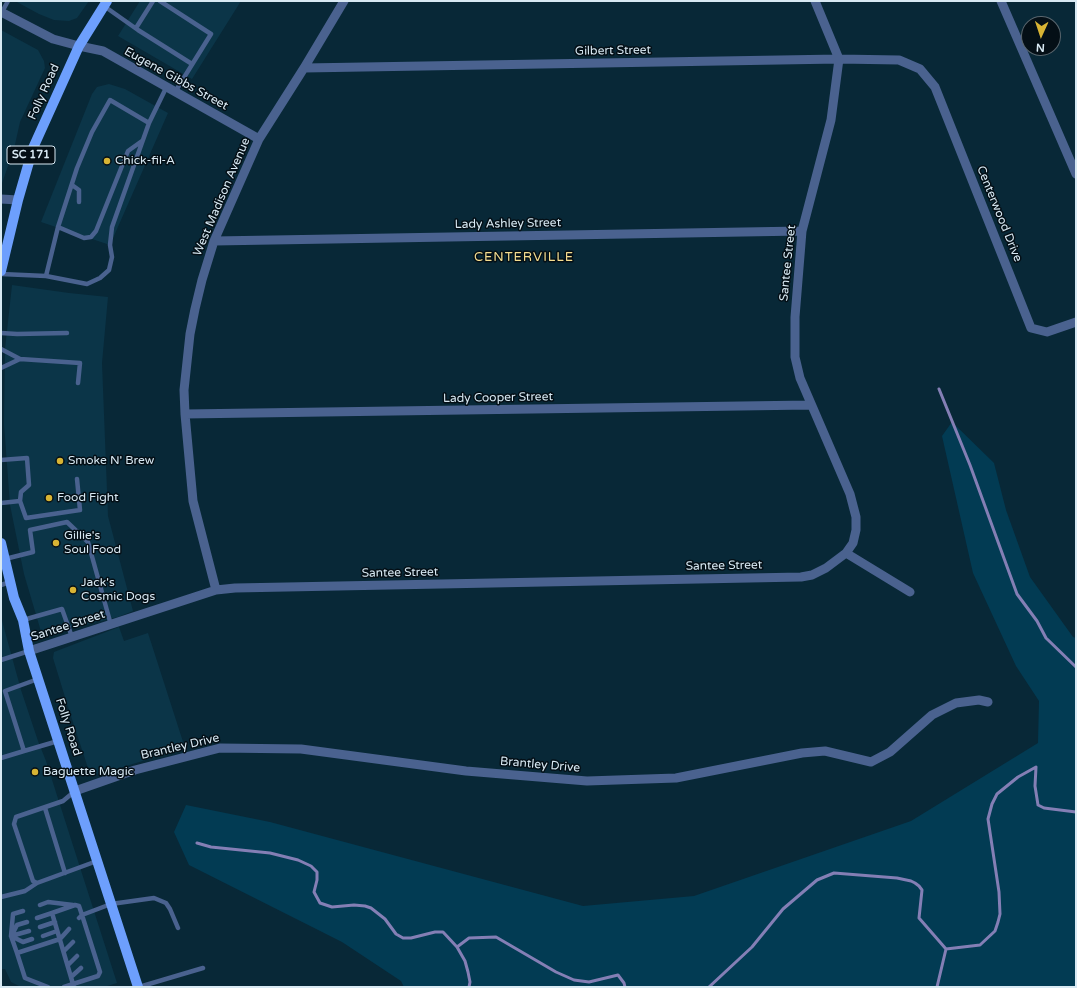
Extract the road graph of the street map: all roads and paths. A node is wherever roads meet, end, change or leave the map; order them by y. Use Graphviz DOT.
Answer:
graph roads {
  1 [pos="8,1"];
  2 [pos="153,1"];
  3 [pos="160,1"];
  4 [pos="344,1"];
  5 [pos="814,1"];
  6 [pos="1001,1"];
  7 [pos="106,3"];
  8 [pos="1,12"];
  9 [pos="136,28"];
  10 [pos="79,46"];
  11 [pos="839,59"];
  12 [pos="192,64"];
  13 [pos="304,68"];
  14 [pos="920,69"];
  15 [pos="166,88"];
  16 [pos="175,92"];
  17 [pos="149,123"];
  18 [pos="259,139"];
  19 [pos="143,141"];
  20 [pos="1076,174"];
  21 [pos="72,185"];
  22 [pos="1,200"];
  23 [pos="18,200"];
  24 [pos="79,202"];
  25 [pos="58,227"];
  26 [pos="802,230"];
  27 [pos="214,241"];
  28 [pos="1,271"];
  29 [pos="1,274"];
  30 [pos="46,276"];
  31 [pos="1076,322"];
  32 [pos="1,333"];
  33 [pos="67,333"];
  34 [pos="1,349"];
  35 [pos="20,359"];
  36 [pos="1,368"];
  37 [pos="78,383"];
  38 [pos="810,405"];
  39 [pos="185,414"];
  40 [pos="1,460"];
  41 [pos="77,479"];
  42 [pos="20,501"];
  43 [pos="1,503"];
  44 [pos="1,543"];
  45 [pos="846,553"];
  46 [pos="5,559"];
  47 [pos="6,584"];
  48 [pos="216,590"];
  49 [pos="910,592"];
  50 [pos="23,620"];
  51 [pos="111,625"];
  52 [pos="72,637"];
  53 [pos="29,652"];
  54 [pos="1,660"];
  55 [pos="38,679"];
  56 [pos="3,691"];
  57 [pos="988,702"];
  58 [pos="58,741"];
  59 [pos="24,751"];
  60 [pos="1,758"];
  61 [pos="75,791"];
  62 [pos="45,808"];
  63 [pos="97,861"];
  64 [pos="65,873"];
  65 [pos="37,883"];
  66 [pos="1,897"];
  67 [pos="111,904"];
  68 [pos="40,905"];
  69 [pos="75,905"];
  70 [pos="23,911"];
  71 [pos="52,913"];
  72 [pos="81,917"];
  73 [pos="37,918"];
  74 [pos="27,922"];
  75 [pos="55,922"];
  76 [pos="40,927"];
  77 [pos="178,928"];
  78 [pos="69,929"];
  79 [pos="29,931"];
  80 [pos="57,931"];
  81 [pos="11,936"];
  82 [pos="43,936"];
  83 [pos="60,939"];
  84 [pos="32,940"];
  85 [pos="73,942"];
  86 [pos="64,951"];
  87 [pos="17,953"];
  88 [pos="77,956"];
  89 [pos="68,965"];
  90 [pos="81,968"];
  91 [pos="203,968"];
  92 [pos="71,977"];
  93 [pos="74,985"];
  94 [pos="48,987"];
  95 [pos="64,987"];
  96 [pos="138,987"];
  1 -- 8 [label="lane"];
  2 -- 9 [label="lane"];
  3 -- 12 [label="lane"];
  4 -- 13 [label="street, West Madison Avenue"];
  5 -- 11 [label="street"];
  6 -- 20 [label="street"];
  7 -- 9 [label="lane"];
  7 -- 10 [label="main road, Folly Road / SC 171"];
  8 -- 10 [label="street, Eugene Gibbs Street"];
  9 -- 12 [label="lane"];
  10 -- 15 [label="street, Eugene Gibbs Street"];
  10 -- 23 [label="main road, Folly Road / SC 171"];
  11 -- 13 [label="street, Gilbert Street"];
  11 -- 14 [label="street, Gilbert Street"];
  11 -- 26 [label="street, Santee Street"];
  12 -- 16 [label="lane"];
  13 -- 18 [label="street, West Madison Avenue"];
  14 -- 31 [label="street, Centerwood Drive"];
  15 -- 16 [label="street, Eugene Gibbs Street"];
  15 -- 17 [label="lane"];
  16 -- 18 [label="street, Eugene Gibbs Street"];
  17 -- 19 [label="lane"];
  17 -- 21 [label="lane"];
  18 -- 27 [label="street, West Madison Avenue"];
  19 -- 25 [label="lane"];
  19 -- 30 [label="lane"];
  21 -- 24 [label="lane"];
  21 -- 25 [label="lane"];
  22 -- 23 [label="street"];
  23 -- 28 [label="main road, Folly Road / SC 171"];
  25 -- 30 [label="lane"];
  26 -- 27 [label="street, Lady Ashley Street"];
  26 -- 38 [label="street, Santee Street"];
  27 -- 39 [label="street, West Madison Avenue"];
  29 -- 30 [label="lane"];
  32 -- 33 [label="lane"];
  34 -- 35 [label="lane"];
  35 -- 36 [label="lane"];
  35 -- 37 [label="lane"];
  38 -- 39 [label="street, Lady Cooper Street"];
  38 -- 45 [label="street, Santee Street"];
  39 -- 48 [label="street, West Madison Avenue"];
  40 -- 42 [label="lane"];
  41 -- 42 [label="lane"];
  42 -- 43 [label="lane"];
  44 -- 46 [label="main road, Folly Road"];
  45 -- 48 [label="street, Santee Street"];
  45 -- 49 [label="street"];
  46 -- 47 [label="main road, Folly Road"];
  46 -- 51 [label="lane"];
  47 -- 50 [label="main road, Folly Road"];
  48 -- 51 [label="street, Santee Street"];
  50 -- 52 [label="lane"];
  50 -- 53 [label="main road, Folly Road"];
  51 -- 52 [label="street, Santee Street"];
  52 -- 53 [label="street, Santee Street"];
  53 -- 54 [label="lane"];
  53 -- 55 [label="main road, Folly Road"];
  55 -- 56 [label="lane"];
  55 -- 58 [label="main road, Folly Road"];
  56 -- 59 [label="lane"];
  57 -- 61 [label="street, Brantley Drive"];
  58 -- 59 [label="lane"];
  58 -- 61 [label="main road, Folly Road"];
  59 -- 60 [label="lane"];
  61 -- 62 [label="lane"];
  61 -- 63 [label="main road, Folly Road"];
  62 -- 64 [label="lane"];
  62 -- 65 [label="lane"];
  63 -- 64 [label="lane"];
  63 -- 67 [label="main road, Folly Road"];
  64 -- 65 [label="lane"];
  65 -- 66 [label="lane"];
  67 -- 72 [label="lane"];
  67 -- 77 [label="lane"];
  67 -- 96 [label="main road, Folly Road"];
  68 -- 69 [label="lane"];
  69 -- 71 [label="lane"];
  69 -- 72 [label="lane"];
  70 -- 81 [label="lane"];
  71 -- 73 [label="lane"];
  71 -- 75 [label="lane"];
  72 -- 93 [label="lane"];
  74 -- 81 [label="lane"];
  75 -- 76 [label="lane"];
  75 -- 80 [label="lane"];
  78 -- 83 [label="lane"];
  79 -- 81 [label="lane"];
  80 -- 82 [label="lane"];
  80 -- 83 [label="lane"];
  81 -- 84 [label="lane"];
  81 -- 87 [label="lane"];
  83 -- 86 [label="lane"];
  83 -- 87 [label="lane"];
  85 -- 86 [label="lane"];
  86 -- 89 [label="lane"];
  87 -- 94 [label="lane"];
  88 -- 89 [label="lane"];
  89 -- 92 [label="lane"];
  90 -- 92 [label="lane"];
  91 -- 96 [label="lane"];
  92 -- 93 [label="lane"];
  93 -- 95 [label="lane"];
}
